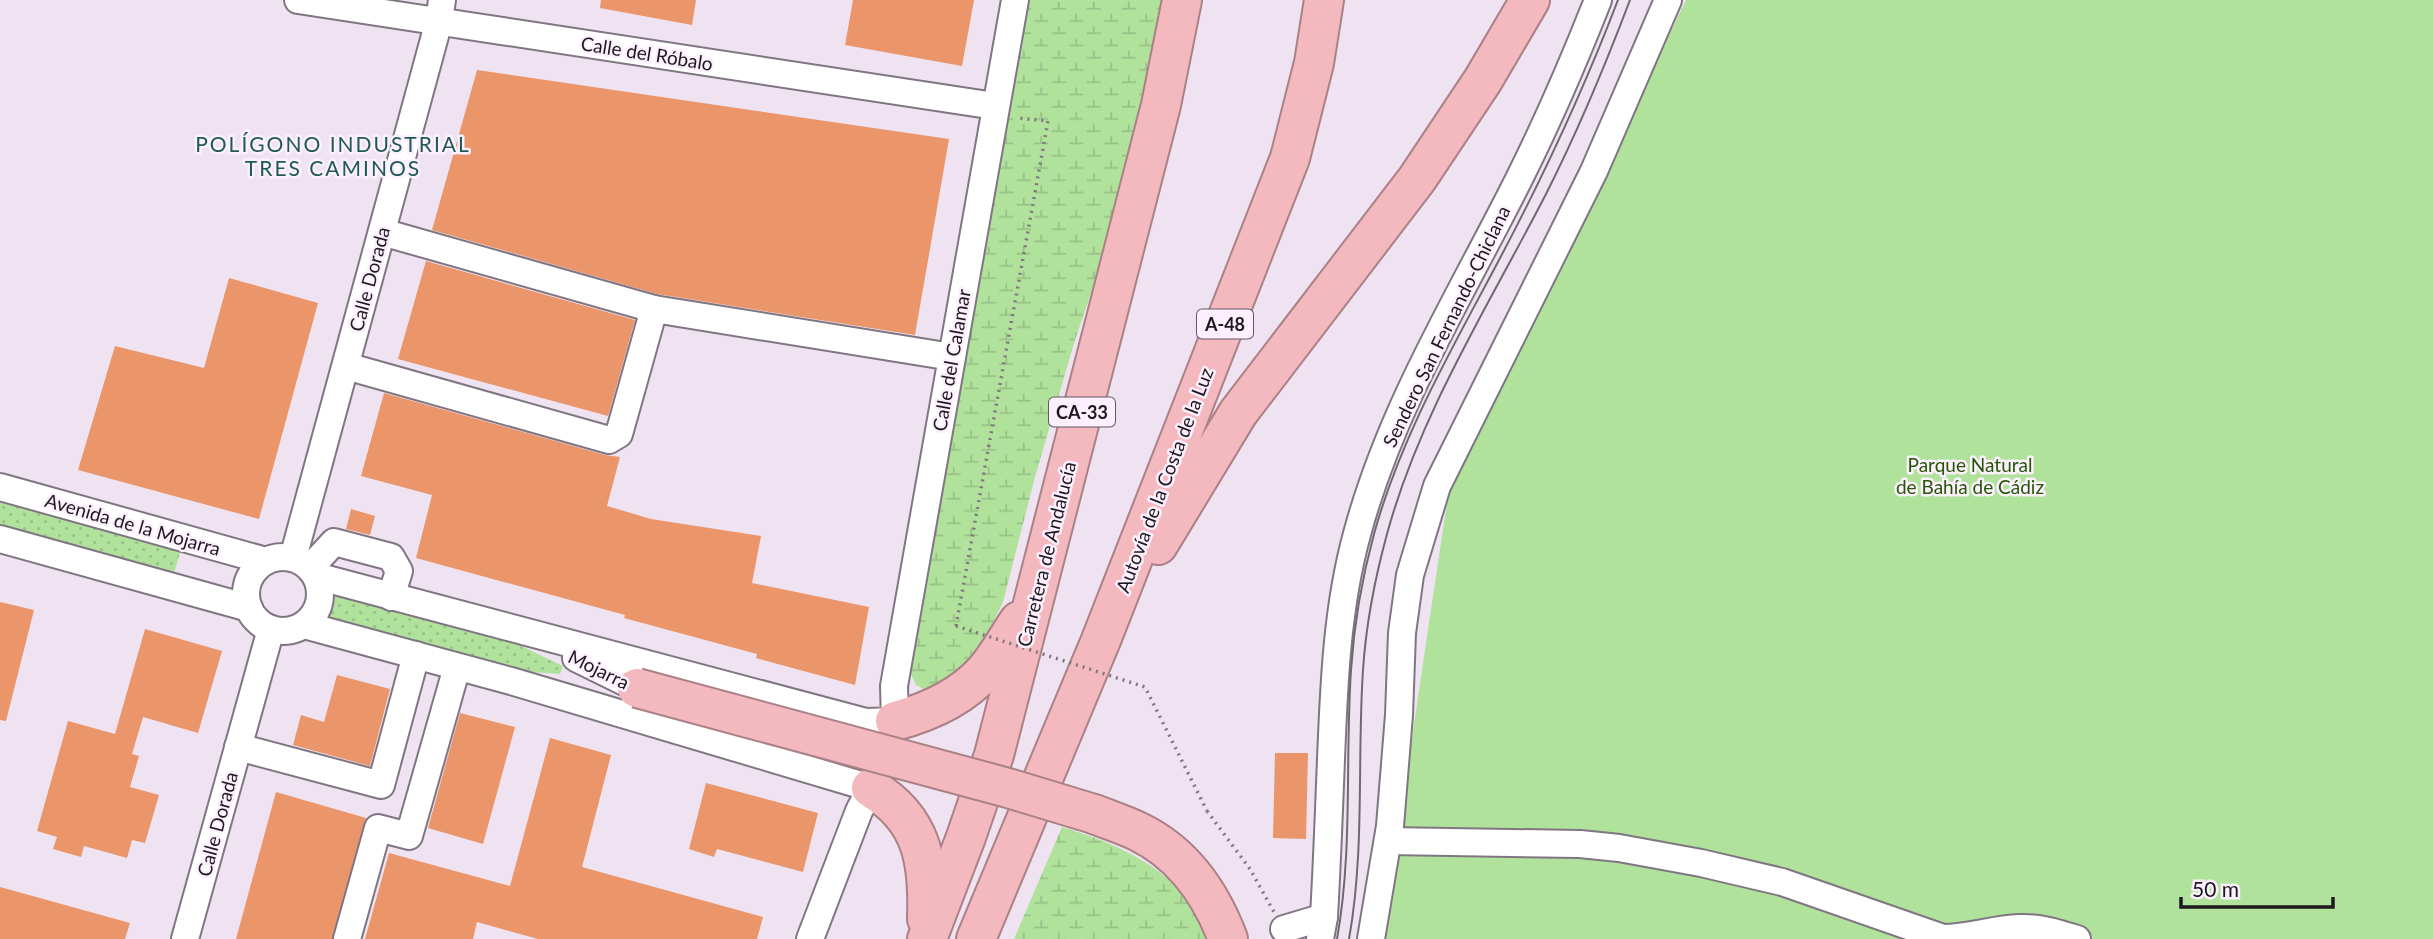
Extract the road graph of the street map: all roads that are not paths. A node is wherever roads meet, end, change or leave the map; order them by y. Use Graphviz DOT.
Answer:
graph roads {
  1 [pos="298,0"];
  2 [pos="1014,0"];
  3 [pos="1182,0"];
  4 [pos="1324,0"];
  5 [pos="1530,0"];
  6 [pos="1598,0"];
  7 [pos="1668,0"];
  8 [pos="441,10"];
  9 [pos="995,111"];
  10 [pos="382,232"];
  11 [pos="654,309"];
  12 [pos="952,357"];
  13 [pos="346,366"];
  14 [pos="0,487"];
  15 [pos="0,540"];
  16 [pos="266,561"];
  17 [pos="306,567"];
  18 [pos="391,597"];
  19 [pos="1034,599"];
  20 [pos="249,608"];
  21 [pos="304,625"];
  22 [pos="271,629"];
  23 [pos="523,632"];
  24 [pos="1101,640"];
  25 [pos="416,655"];
  26 [pos="457,667"];
  27 [pos="511,681"];
  28 [pos="637,688"];
  29 [pos="895,721"];
  30 [pos="238,747"];
  31 [pos="871,788"];
  32 [pos="1388,841"];
  33 [pos="1322,928"];
  34 [pos="1284,929"];
  35 [pos="185,939"];
  36 [pos="347,939"];
  37 [pos="810,939"];
  38 [pos="926,939"];
  39 [pos="976,939"];
  40 [pos="1228,939"];
  41 [pos="1371,939"];
  42 [pos="2077,939"];
  1 -- 8 [label="street, Calle del Róbalo"];
  2 -- 9 [label="street, Calle del Calamar"];
  3 -- 19 [label="highway, Carretera de Andalucía / CA-33"];
  4 -- 24 [label="highway, Autovía de la Costa de la Luz / A-48"];
  5 -- 24 [label="highway"];
  6 -- 33 [label="street, Sendero San Fernando-Chiclana"];
  7 -- 32 [label="street"];
  8 -- 9 [label="street, Calle del Róbalo"];
  8 -- 10 [label="street, Calle Dorada"];
  9 -- 12 [label="street, Calle del Calamar"];
  10 -- 11 [label="street"];
  10 -- 13 [label="street, Calle Dorada"];
  11 -- 12 [label="street"];
  11 -- 13 [label="street"];
  12 -- 29 [label="street, Calle del Calamar"];
  13 -- 17 [label="street, Calle Dorada"];
  14 -- 16 [label="street, Avenida de la Mojarra"];
  15 -- 20 [label="street"];
  16 -- 17 [label="street"];
  16 -- 20 [label="street"];
  17 -- 18 [label="street"];
  17 -- 18 [label="street"];
  17 -- 21 [label="street"];
  18 -- 23 [label="street"];
  19 -- 29 [label="highway"];
  19 -- 38 [label="highway, Carretera de Andalucía / CA-33"];
  20 -- 22 [label="street"];
  21 -- 22 [label="street"];
  21 -- 25 [label="street"];
  22 -- 30 [label="street, Calle Dorada"];
  23 -- 28 [label="street, Mojarra"];
  23 -- 29 [label="street"];
  24 -- 39 [label="highway"];
  25 -- 26 [label="street"];
  25 -- 30 [label="street"];
  26 -- 27 [label="street"];
  26 -- 36 [label="street"];
  27 -- 28 [label="street, Mojarra"];
  27 -- 31 [label="street"];
  28 -- 40 [label="highway, bridge"];
  30 -- 35 [label="street, Calle Dorada"];
  31 -- 37 [label="street"];
  31 -- 38 [label="highway"];
  32 -- 41 [label="street"];
  32 -- 42 [label="street"];
  33 -- 34 [label="street, Sendero San Fernando-Chiclana"];
}
